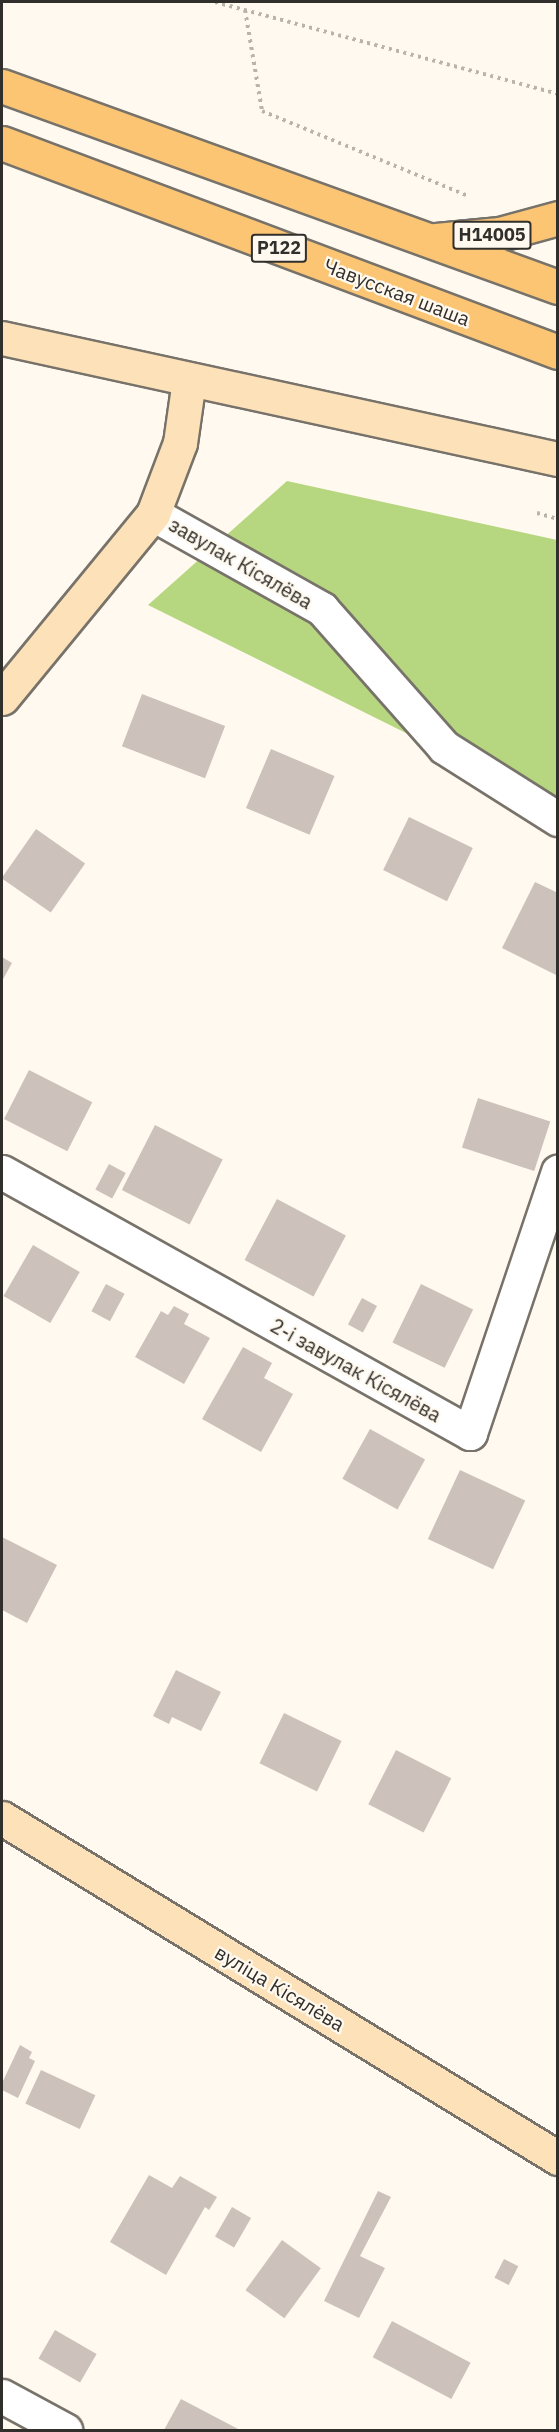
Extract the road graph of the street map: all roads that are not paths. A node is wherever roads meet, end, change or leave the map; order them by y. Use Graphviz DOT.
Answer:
graph roads {
  1 [pos="2,86"];
  2 [pos="2,143"];
  3 [pos="558,218"];
  4 [pos="424,241"];
  5 [pos="558,287"];
  6 [pos="2,338"];
  7 [pos="558,352"];
  8 [pos="189,380"];
  9 [pos="558,459"];
  10 [pos="153,514"];
  11 [pos="2,698"];
  12 [pos="558,819"];
  13 [pos="558,1171"];
  14 [pos="2,1172"];
  15 [pos="2,1818"];
  16 [pos="558,2158"];
  17 [pos="2,2396"];
  18 [pos="65,2430"];
  1 -- 4 [label="main road"];
  2 -- 7 [label="main road, Чавусская шаша / Р122"];
  3 -- 4 [label="main road, Н14005"];
  4 -- 5 [label="main road"];
  6 -- 8 [label="street"];
  8 -- 9 [label="street"];
  8 -- 10 [label="street"];
  10 -- 11 [label="street, завулак Кісялёва"];
  10 -- 12 [label="street, завулак Кісялёва"];
  13 -- 14 [label="street, 2-і завулак Кісялёва"];
  15 -- 16 [label="street, вуліца Кісялёва"];
  17 -- 18 [label="street"];
}
